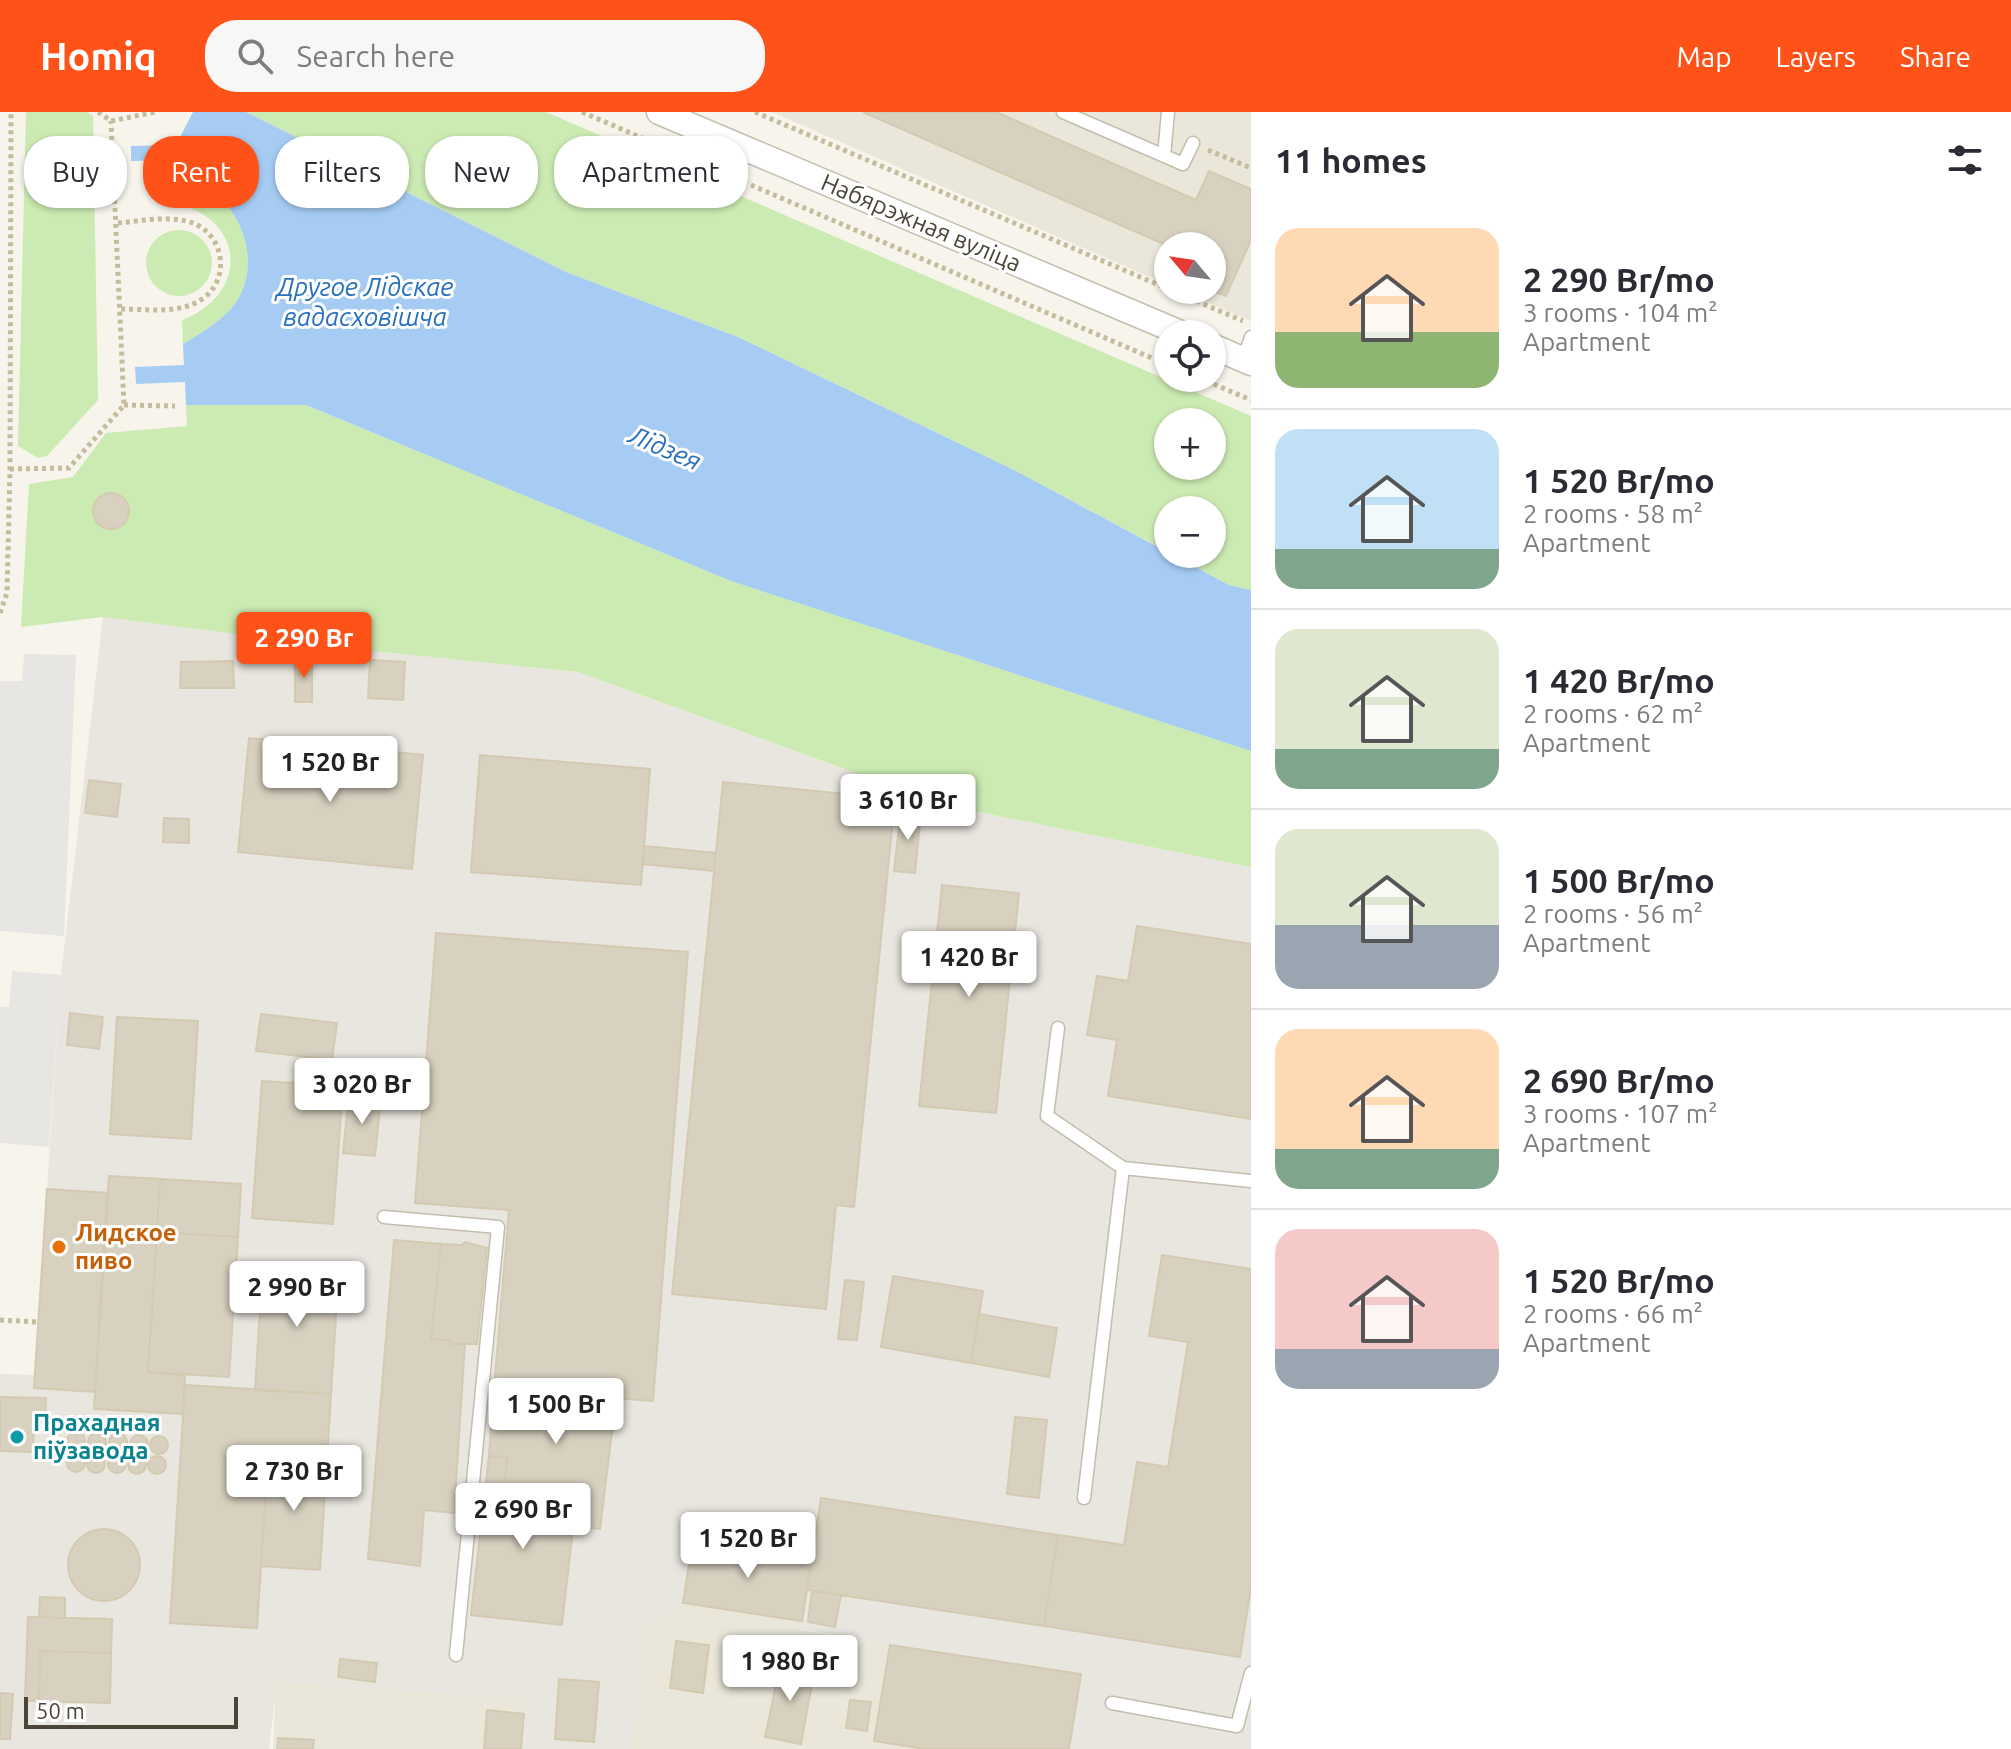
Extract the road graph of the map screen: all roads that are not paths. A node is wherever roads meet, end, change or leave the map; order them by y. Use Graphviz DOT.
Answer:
graph roads {
  1 [pos="1063,112"];
  2 [pos="1168,112"];
  3 [pos="667,114"];
  4 [pos="1193,143"];
  5 [pos="1164,156"];
  6 [pos="1154,322"];
  7 [pos="1226,349"];
  8 [pos="1248,353"];
  9 [pos="1058,1028"];
  10 [pos="1123,1168"];
  11 [pos="1251,1181"];
  12 [pos="384,1217"];
  13 [pos="1084,1498"];
  14 [pos="456,1655"];
  15 [pos="1251,1673"];
  16 [pos="1112,1703"];
  1 -- 5 [label="lane"];
  2 -- 5 [label="lane"];
  3 -- 6 [label="street, Набярэжная вуліца"];
  4 -- 5 [label="lane"];
  7 -- 8 [label="street"];
  9 -- 10 [label="lane"];
  10 -- 11 [label="lane"];
  10 -- 13 [label="lane"];
  12 -- 14 [label="lane"];
  15 -- 16 [label="lane"];
}
